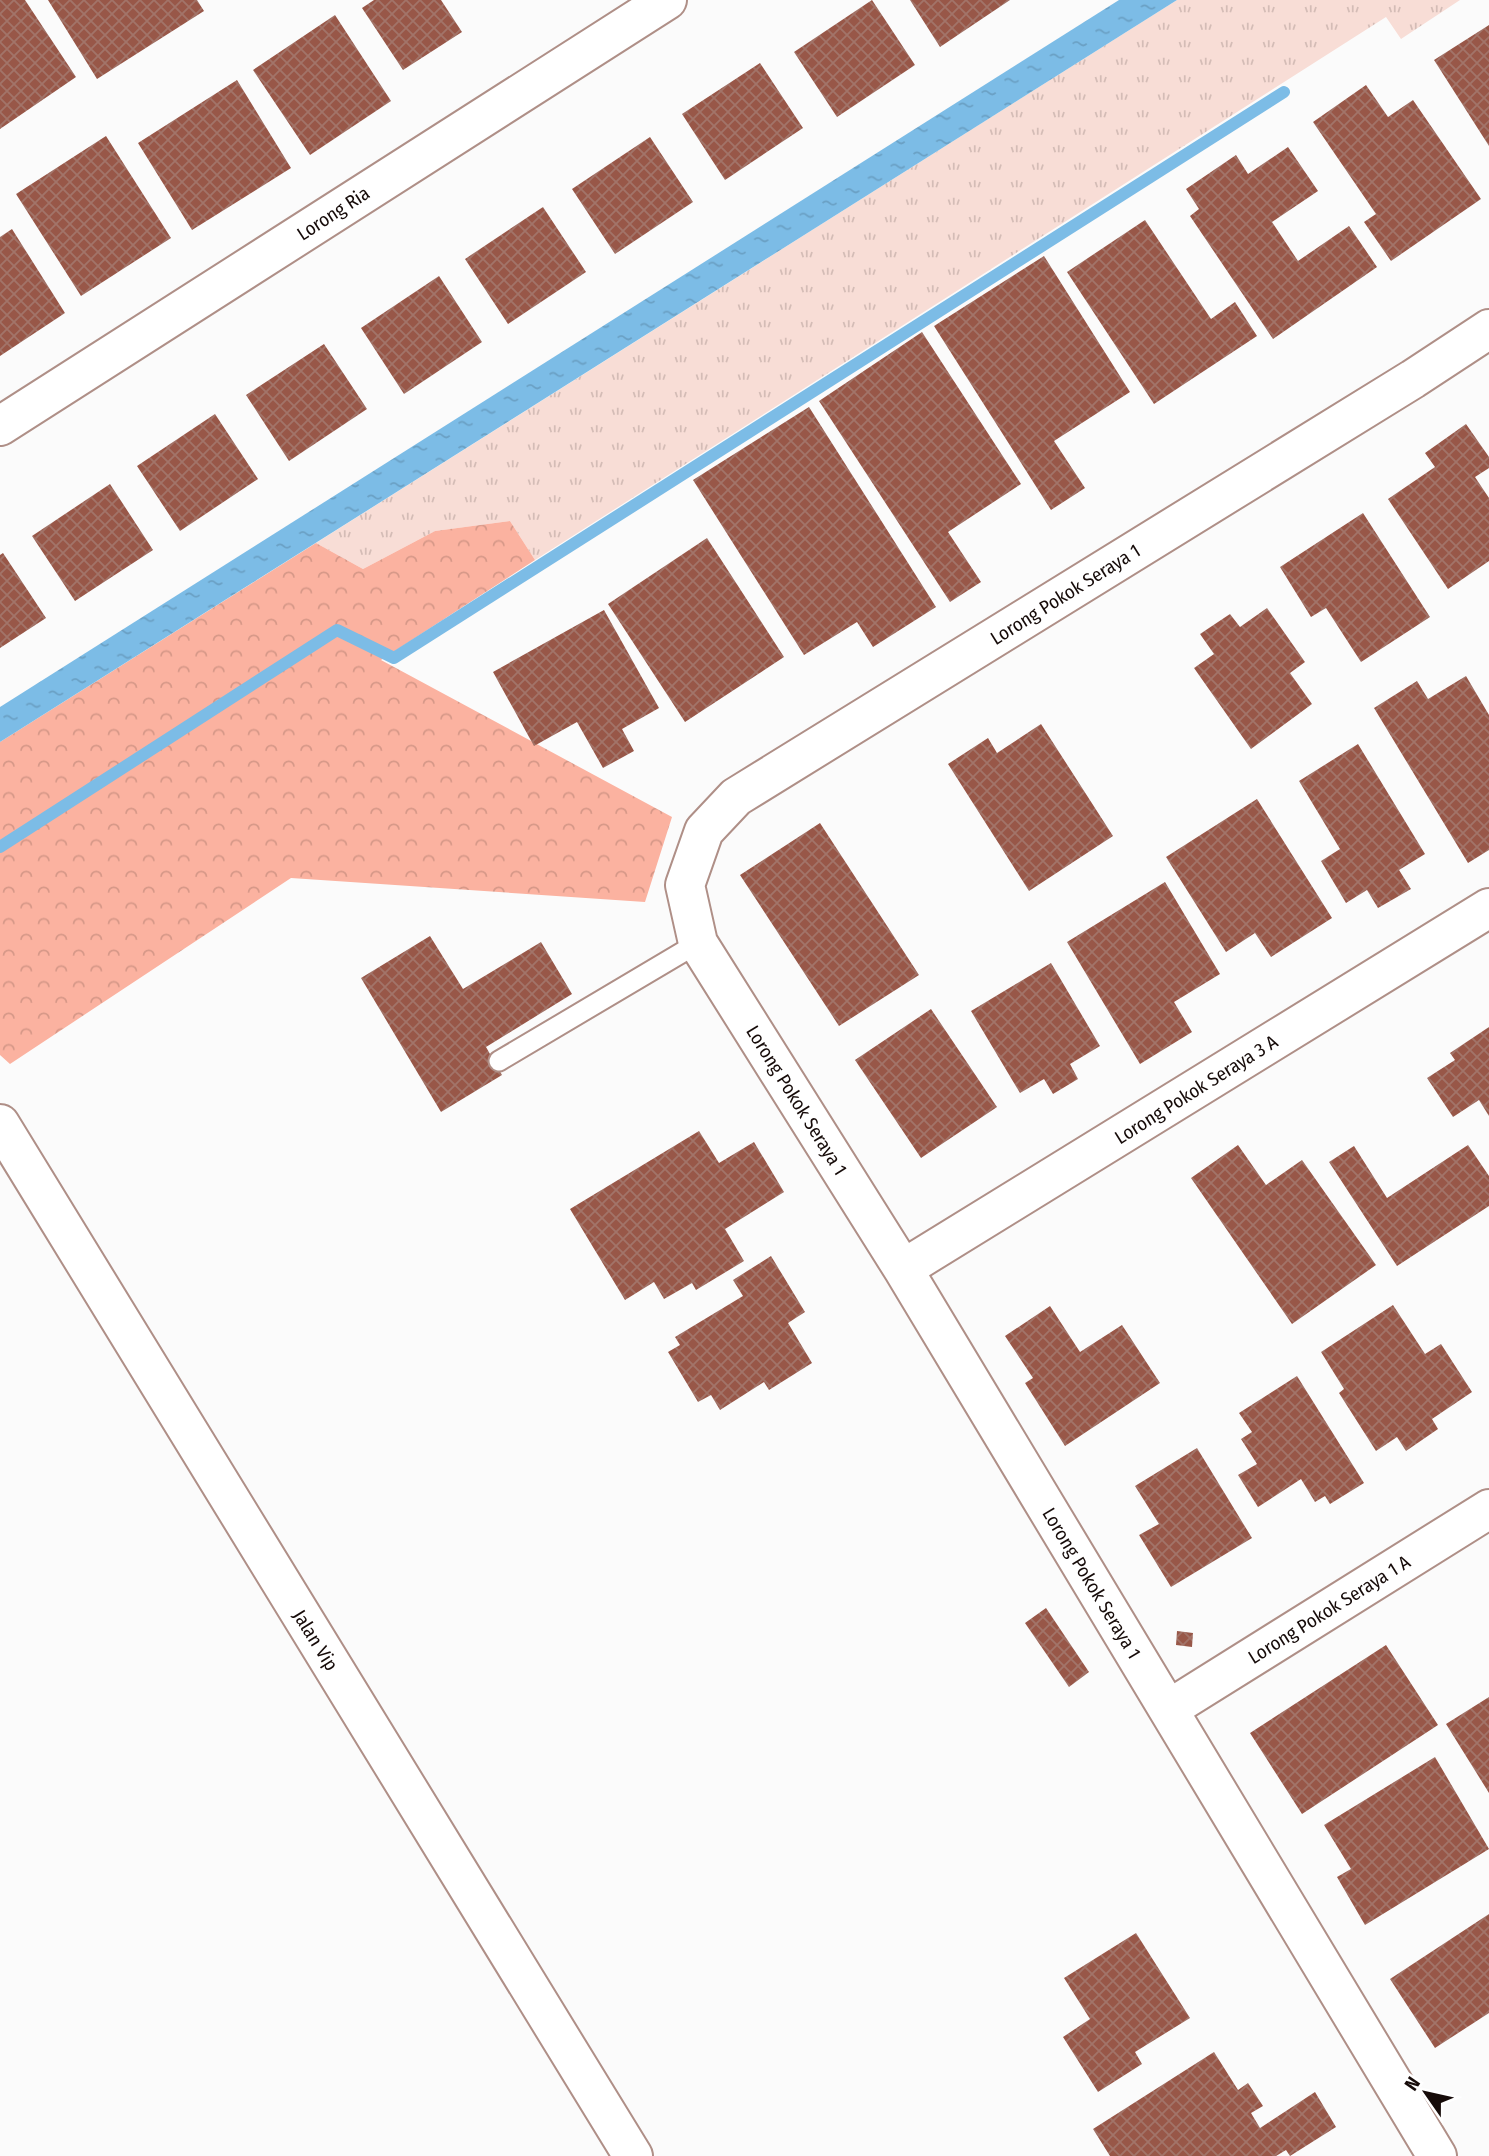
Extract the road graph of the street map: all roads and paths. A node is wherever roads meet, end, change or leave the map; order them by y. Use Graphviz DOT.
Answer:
graph roads {
  1 [pos="667,0"];
  2 [pos="1489,328"];
  3 [pos="0,426"];
  4 [pos="1489,908"];
  5 [pos="698,943"];
  6 [pos="499,1061"];
  7 [pos="0,1124"];
  8 [pos="903,1269"];
  9 [pos="1489,1509"];
  10 [pos="1169,1709"];
  11 [pos="633,2156"];
  12 [pos="1437,2156"];
  1 -- 3 [label="street, Lorong Ria"];
  2 -- 5 [label="street, Lorong Pokok Seraya 1"];
  4 -- 8 [label="street, Lorong Pokok Seraya 3 A"];
  5 -- 6 [label="lane"];
  5 -- 8 [label="street, Lorong Pokok Seraya 1"];
  7 -- 11 [label="street, Jalan Vip"];
  8 -- 10 [label="street, Lorong Pokok Seraya 1"];
  9 -- 10 [label="street, Lorong Pokok Seraya 1 A"];
  10 -- 12 [label="street, Lorong Pokok Seraya 1"];
}
